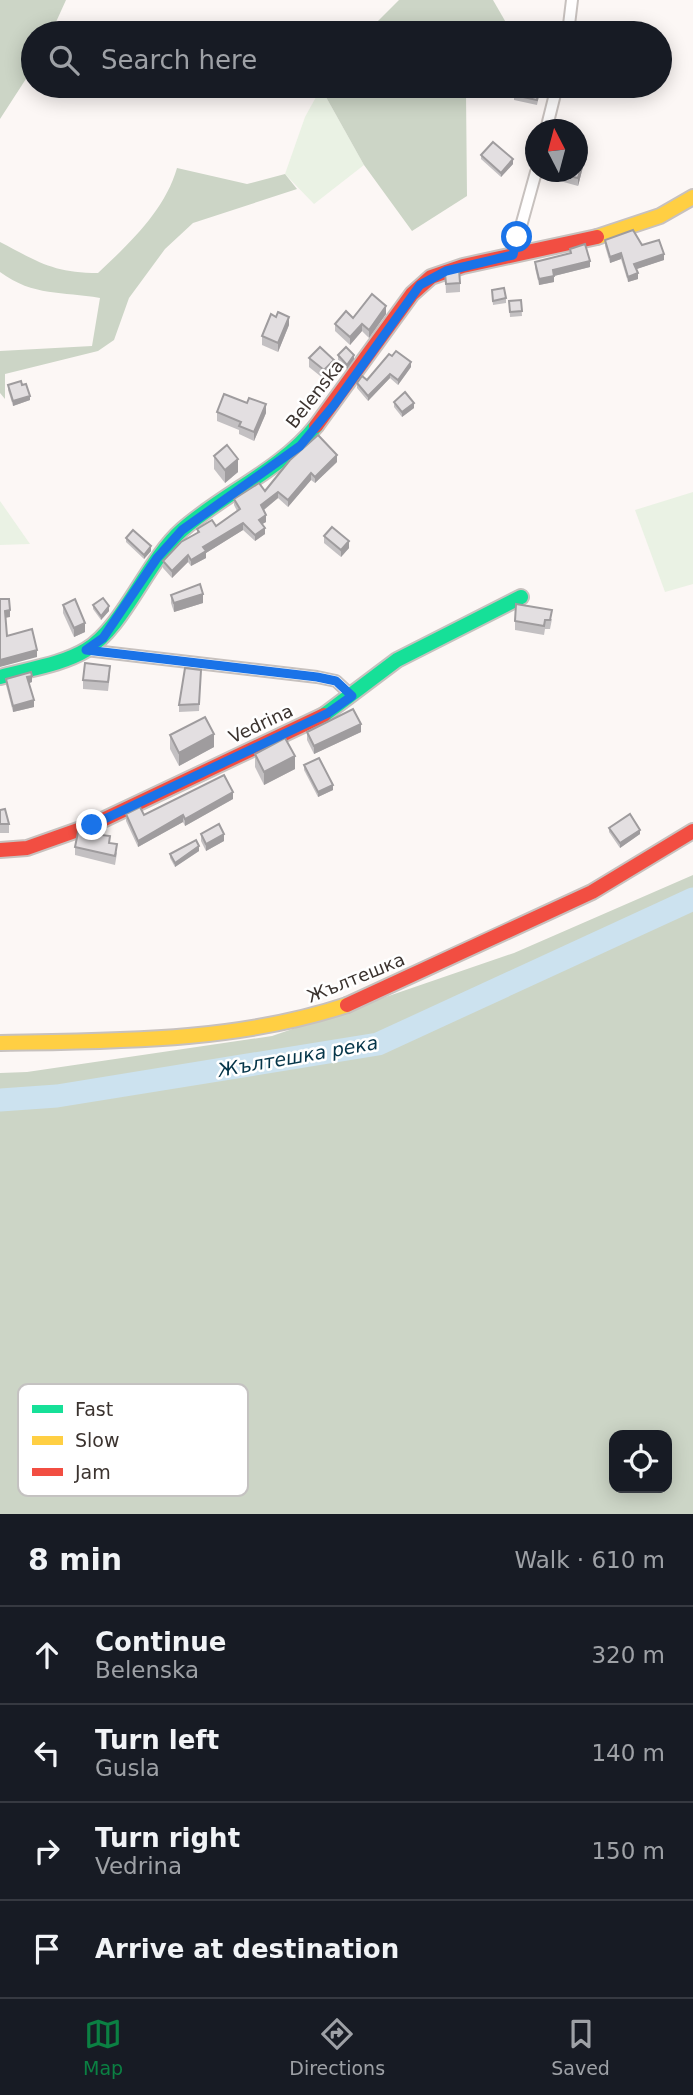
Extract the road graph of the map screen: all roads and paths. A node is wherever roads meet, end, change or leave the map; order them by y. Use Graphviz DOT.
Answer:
graph roads {
  1 [pos="572,0"];
  2 [pos="569,21"];
  3 [pos="554,98"];
  4 [pos="549,119"];
  5 [pos="533,182"];
  6 [pos="693,197"];
  7 [pos="513,255"];
  8 [pos="521,597"];
  9 [pos="86,650"];
  10 [pos="0,677"];
  11 [pos="352,696"];
  12 [pos="693,831"];
  13 [pos="0,850"];
  14 [pos="0,1043"];
  1 -- 2 [label="street"];
  3 -- 4 [label="street"];
  5 -- 7 [label="street"];
  6 -- 7 [label="street, Belenska"];
  7 -- 9 [label="street, Belenska"];
  8 -- 11 [label="street, Vedrina"];
  9 -- 10 [label="street, Belenska"];
  9 -- 11 [label="street"];
  11 -- 13 [label="street, Vedrina"];
  12 -- 14 [label="street, Жълтешка"];
}
